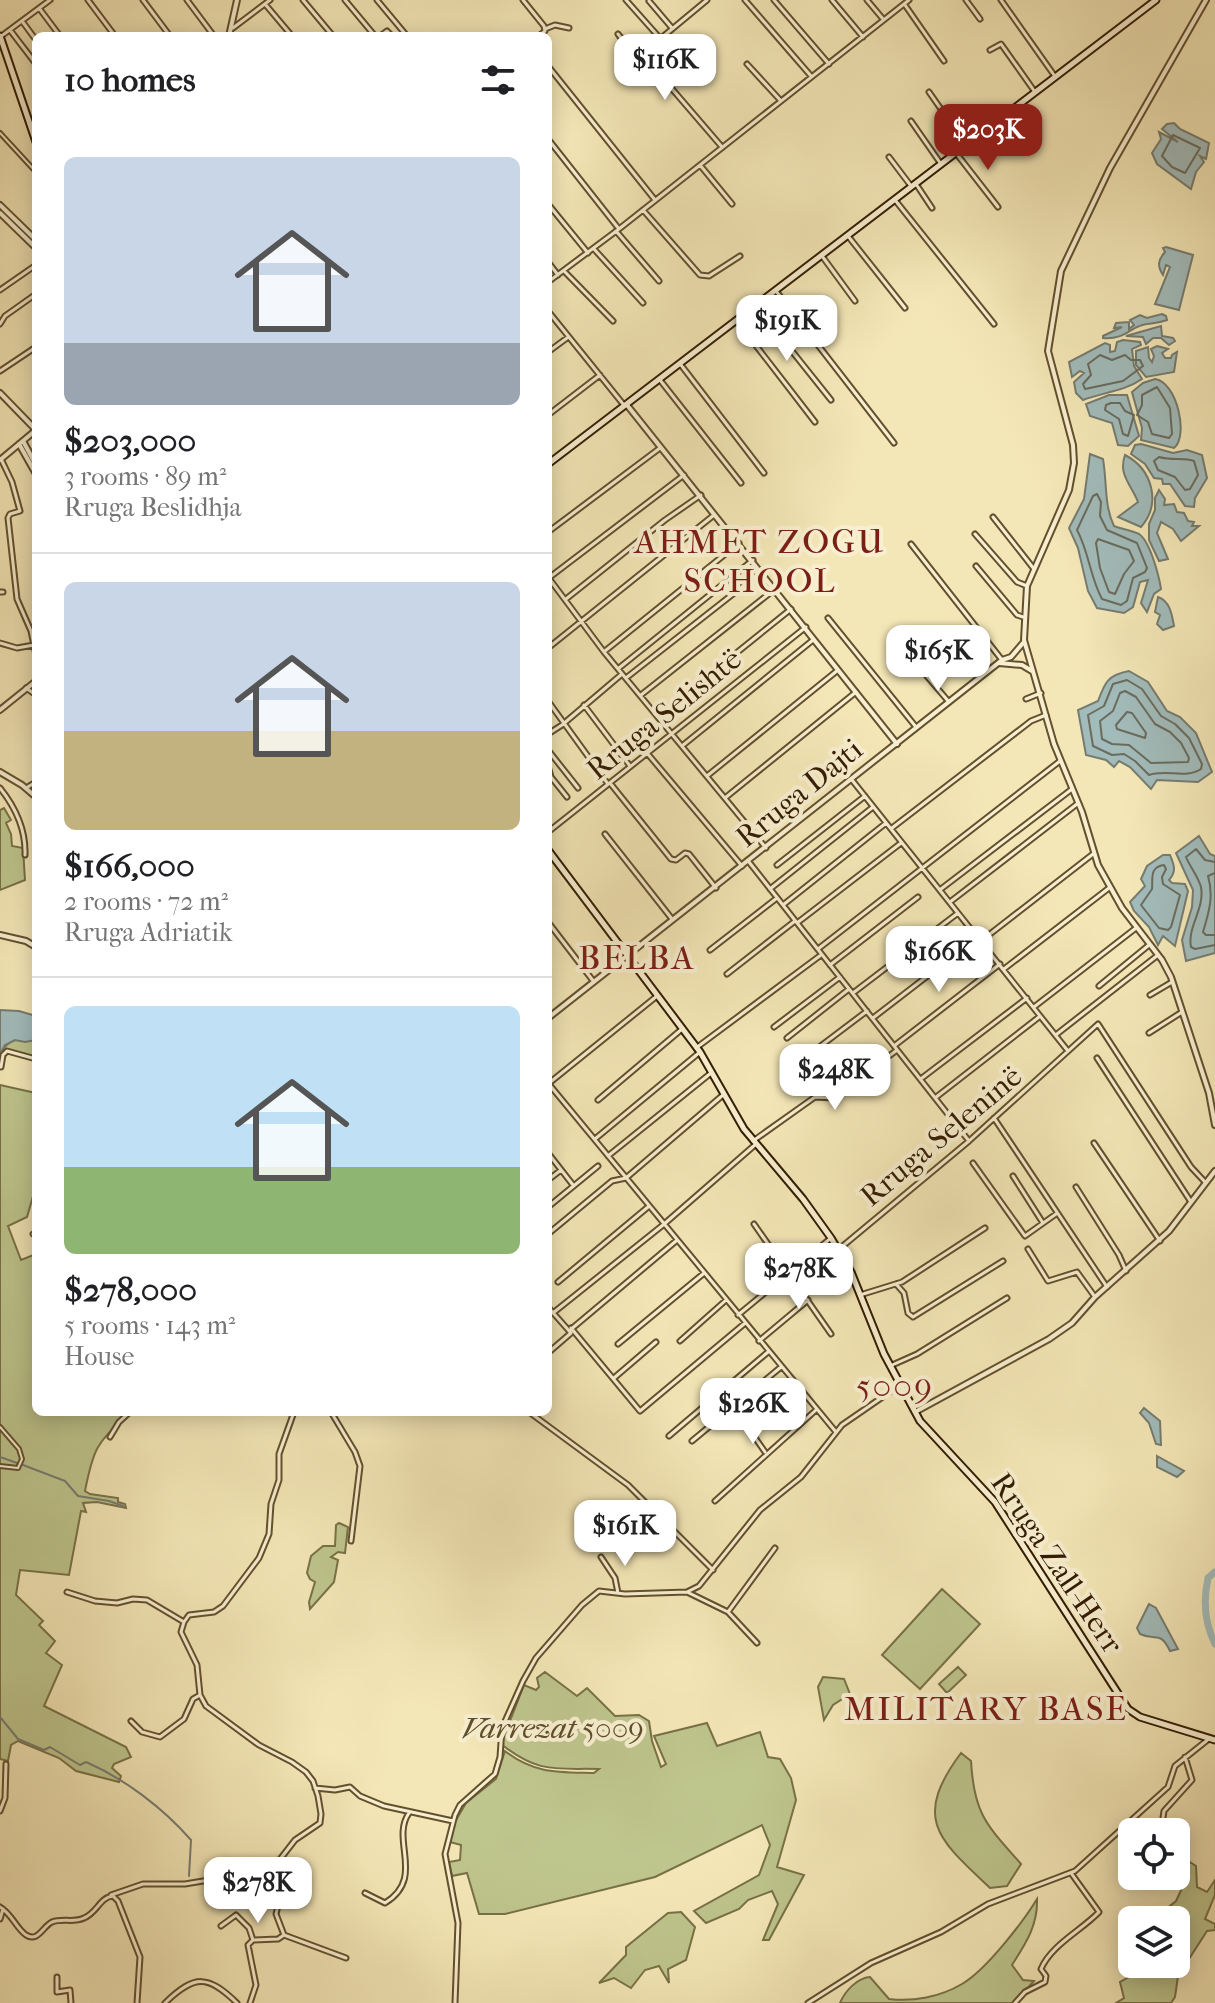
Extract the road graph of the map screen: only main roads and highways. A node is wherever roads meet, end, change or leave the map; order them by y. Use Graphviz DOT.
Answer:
graph roads {
  1 [pos="1156,0"];
  2 [pos="0,37"];
  3 [pos="32,130"];
  4 [pos="552,461"];
  5 [pos="552,855"];
  6 [pos="1212,1739"];
  1 -- 4 [label="main road"];
  2 -- 3 [label="main road"];
  5 -- 6 [label="main road, Rruga Zall-Herr"];
}
